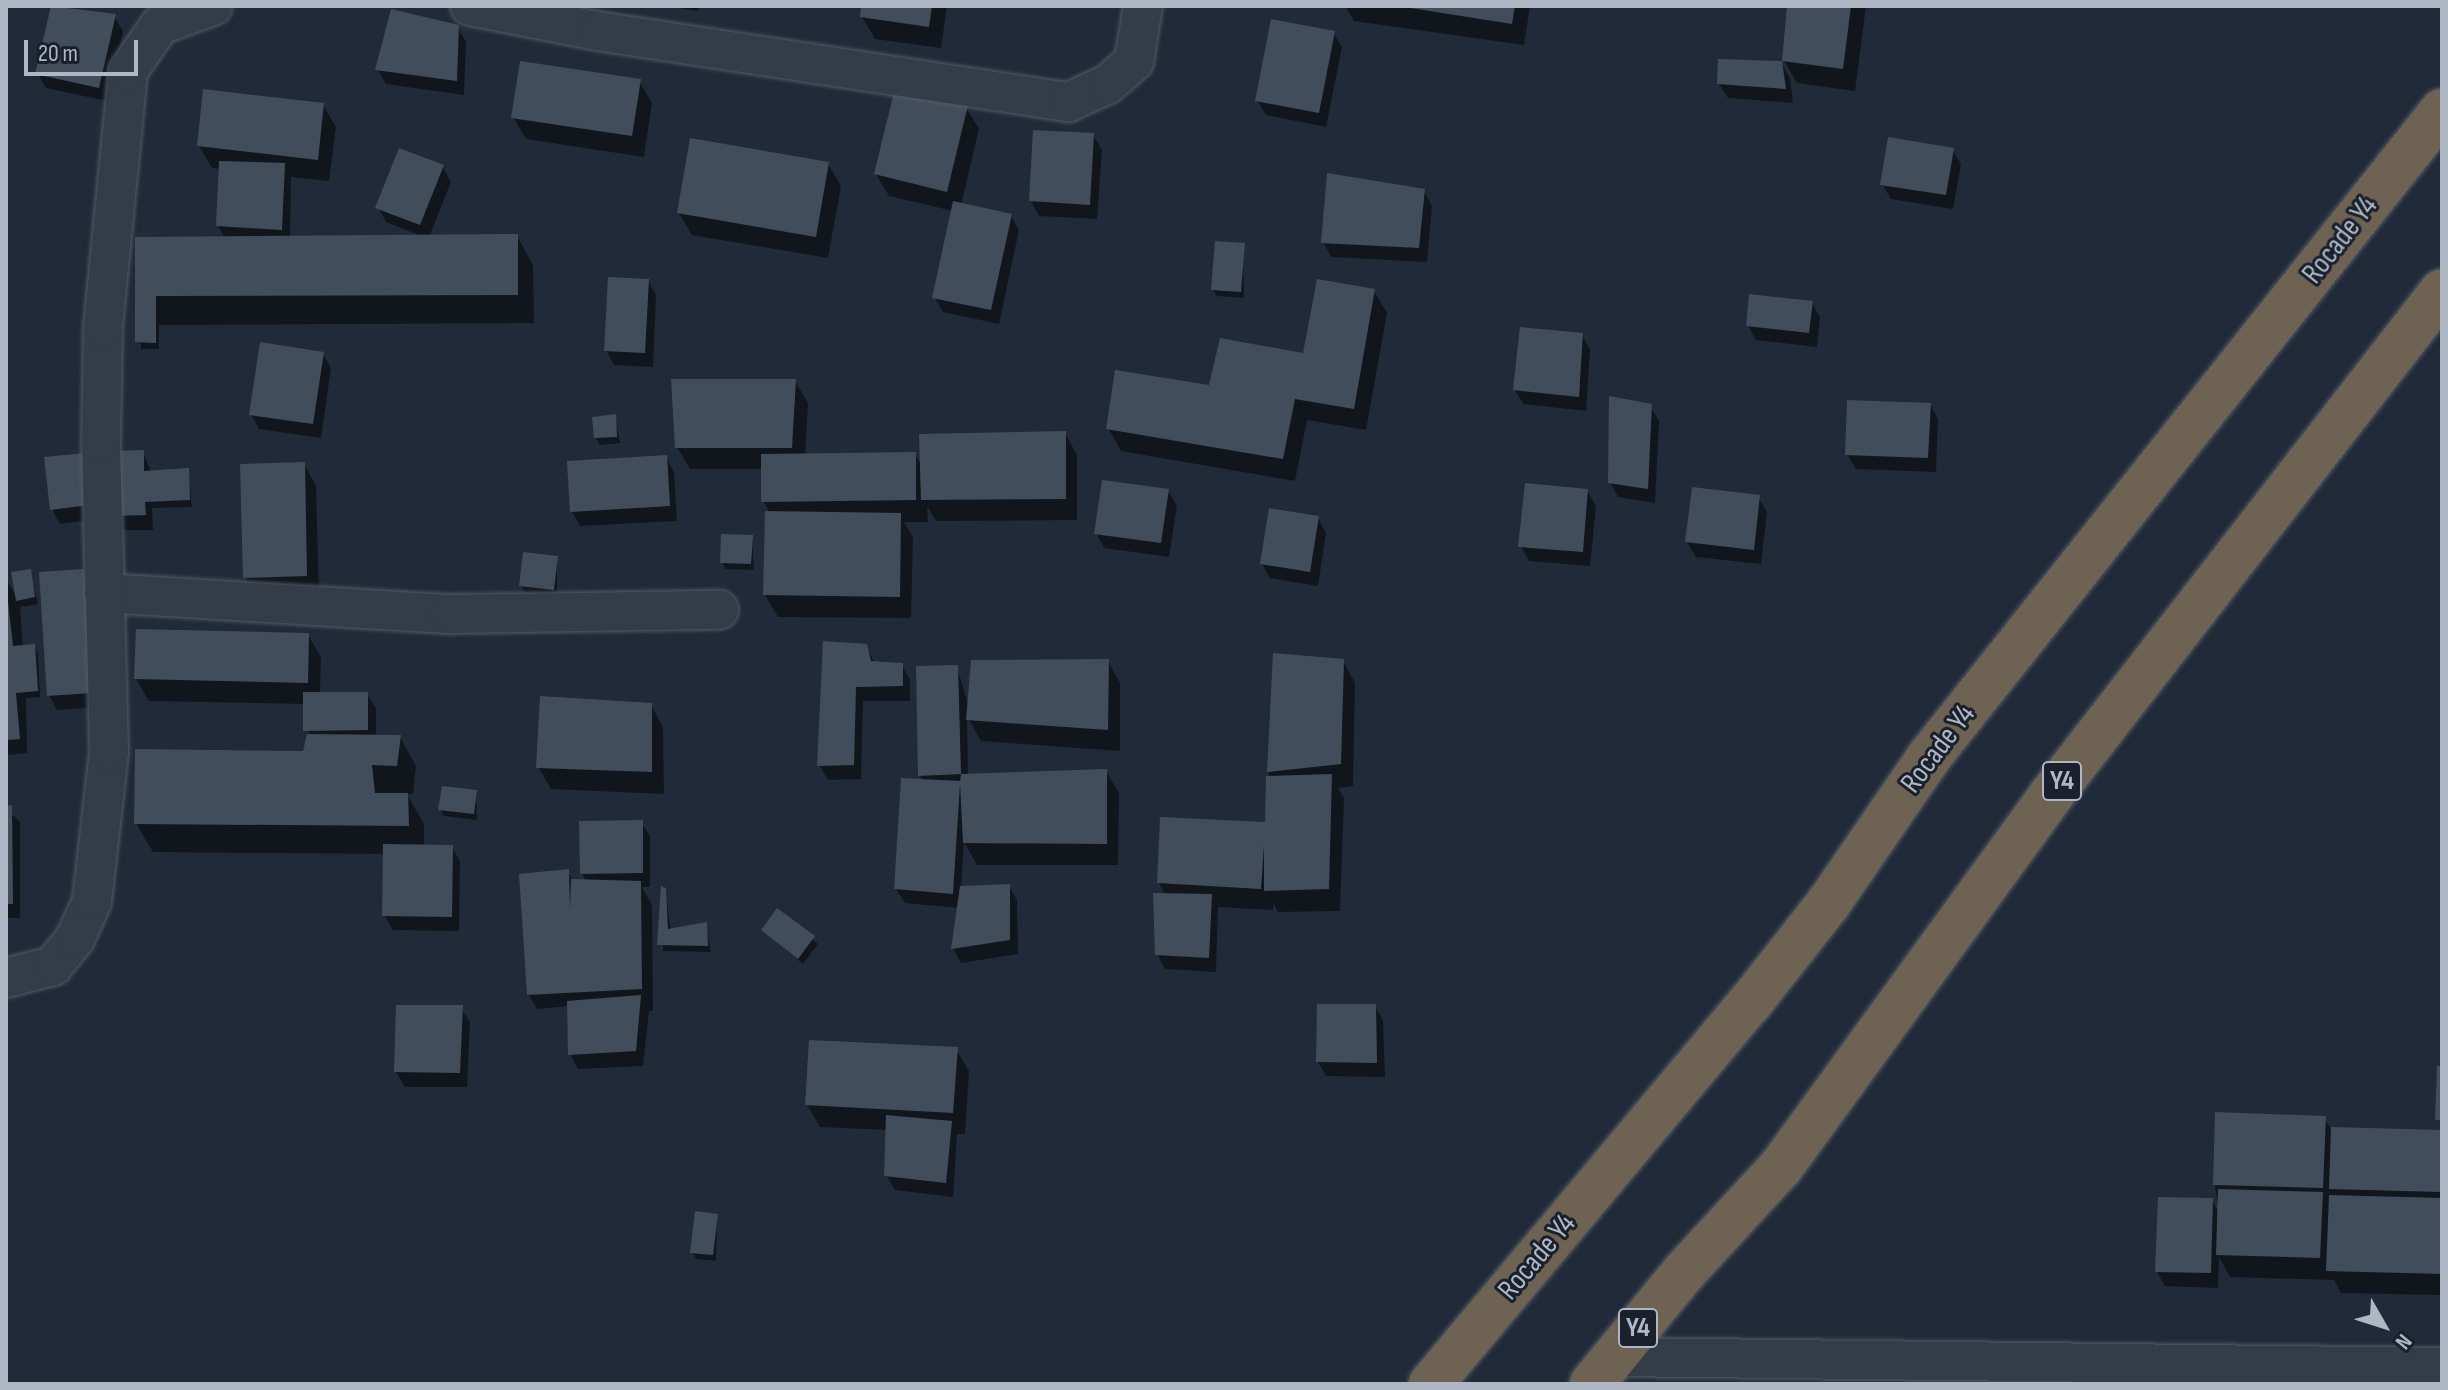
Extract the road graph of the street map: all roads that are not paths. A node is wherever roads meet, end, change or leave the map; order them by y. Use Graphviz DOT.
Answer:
graph roads {
  1 [pos="213,6"];
  2 [pos="470,6"];
  3 [pos="1143,6"];
  4 [pos="2442,111"];
  5 [pos="2442,291"];
  6 [pos="104,593"];
  7 [pos="719,610"];
  8 [pos="6,978"];
  9 [pos="2442,1367"];
  10 [pos="1603,1371"];
  11 [pos="1431,1384"];
  1 -- 6 [label="street"];
  2 -- 3 [label="street"];
  4 -- 11 [label="highway, Rocade Y4"];
  5 -- 10 [label="highway, Y4"];
  6 -- 7 [label="street"];
  6 -- 8 [label="street"];
  9 -- 10 [label="street"];
}
